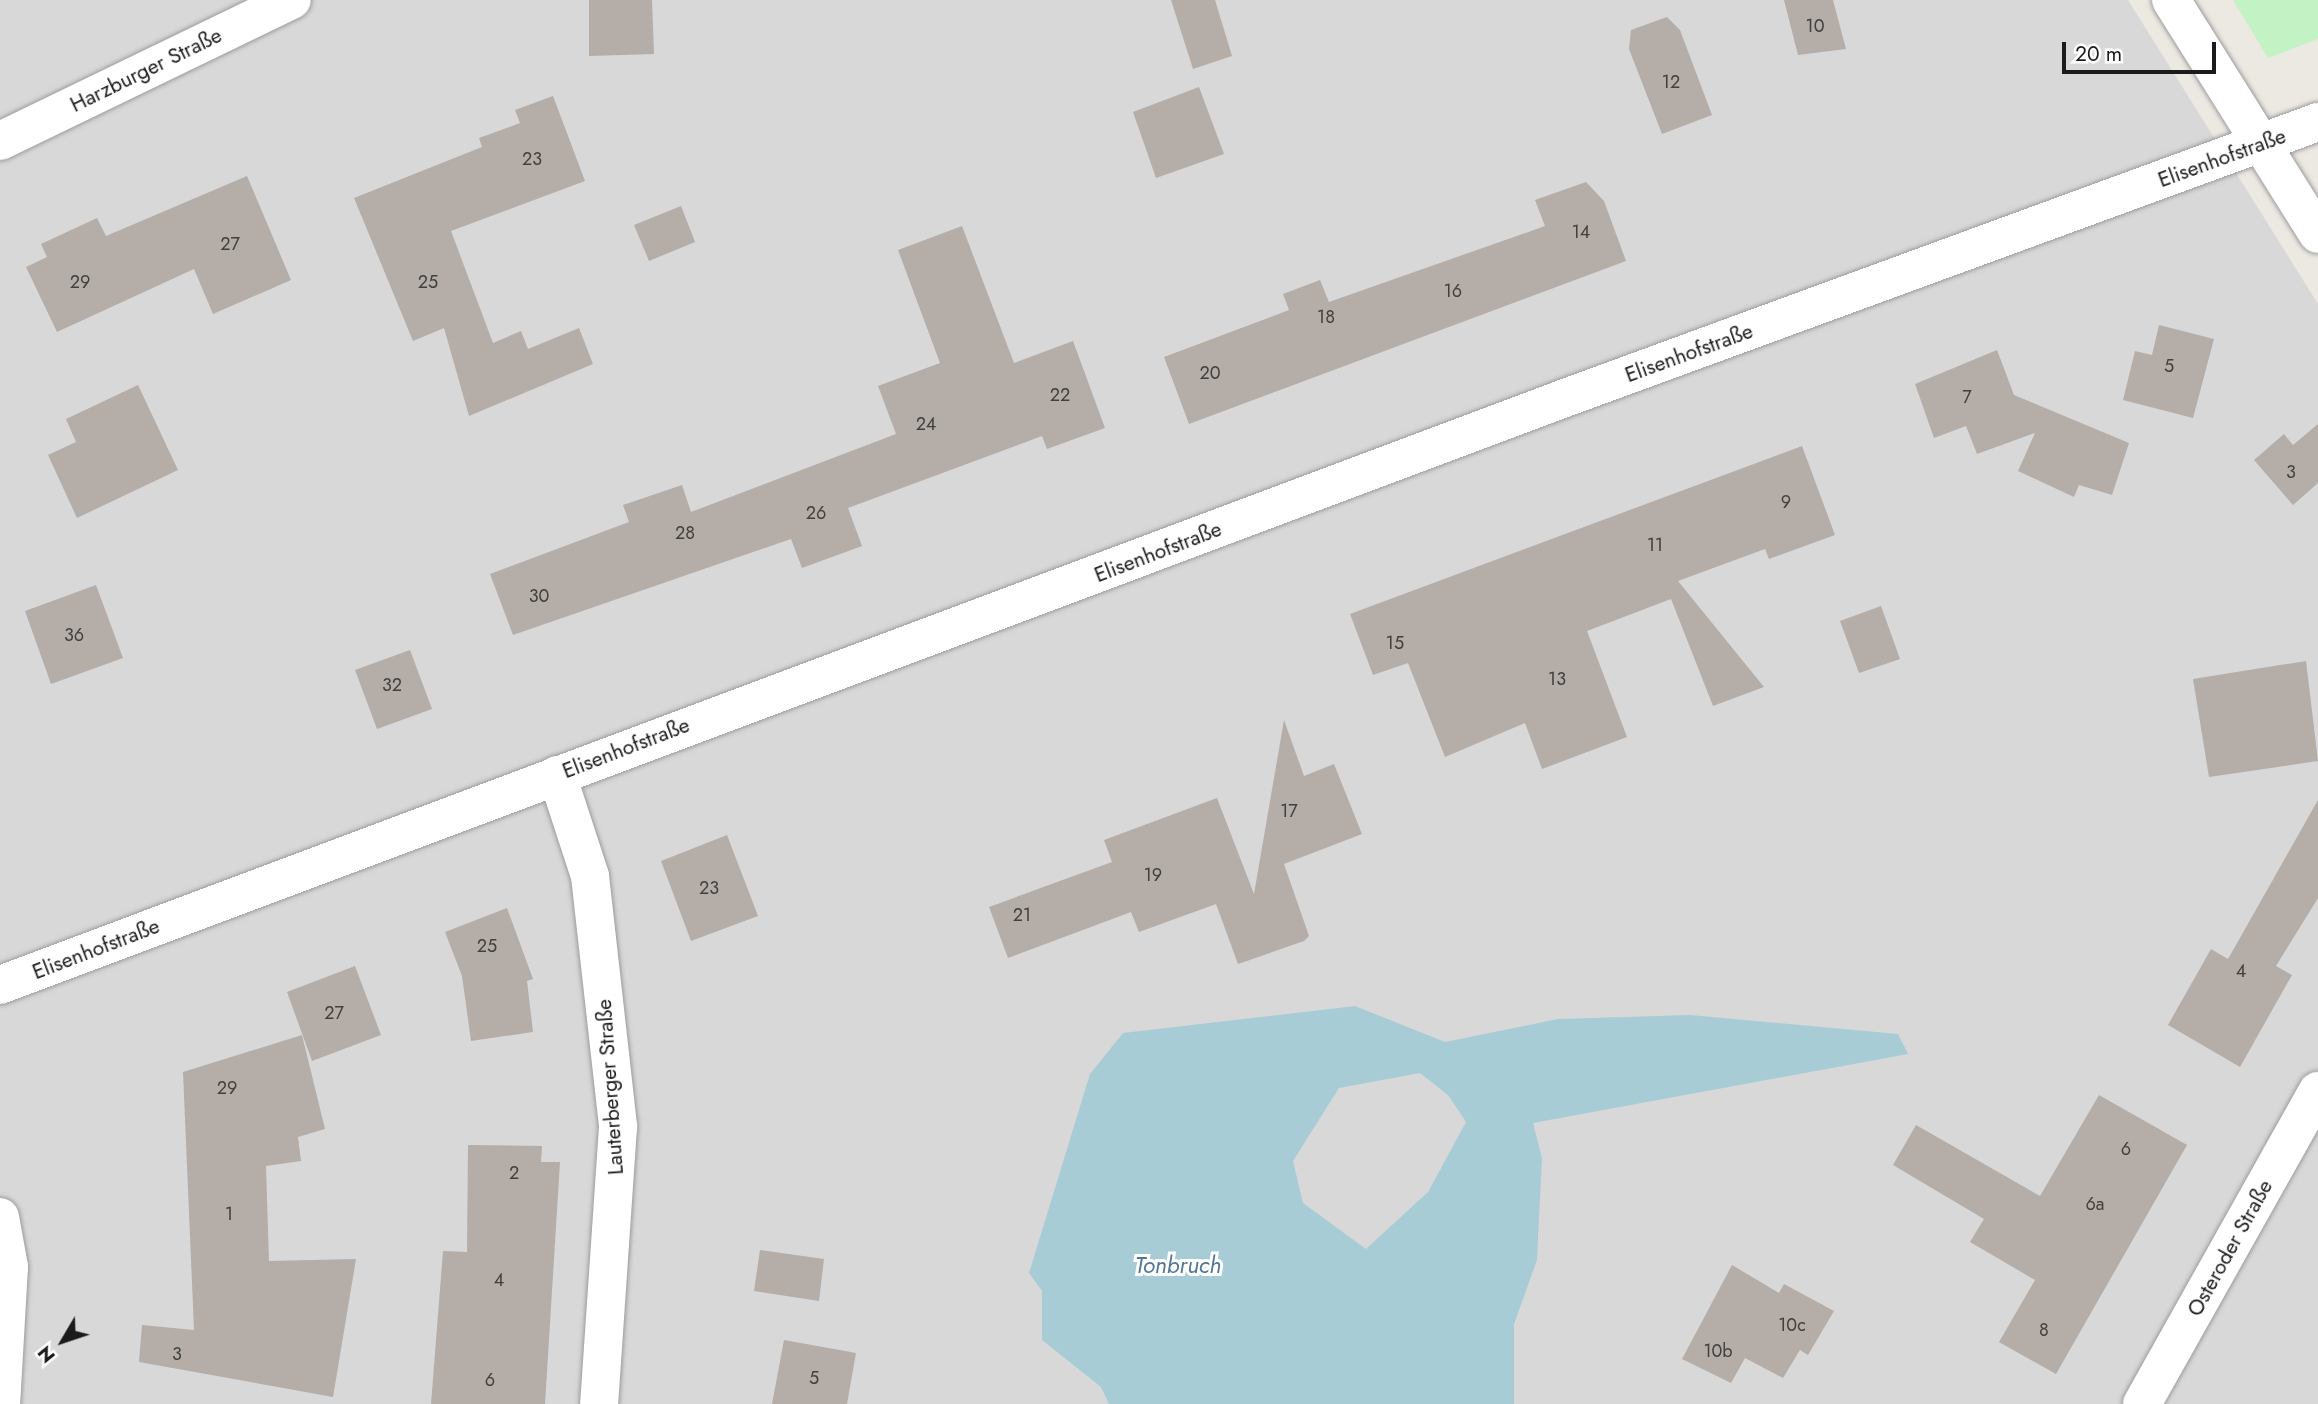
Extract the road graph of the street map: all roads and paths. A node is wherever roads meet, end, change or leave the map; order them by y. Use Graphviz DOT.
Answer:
graph roads {
  1 [pos="292,0"];
  2 [pos="2171,0"];
  3 [pos="2318,122"];
  4 [pos="0,141"];
  5 [pos="2258,144"];
  6 [pos="2318,234"];
  7 [pos="557,775"];
  8 [pos="0,985"];
  9 [pos="2318,1091"];
  10 [pos="0,1217"];
  11 [pos="1,1404"];
  12 [pos="599,1404"];
  13 [pos="2142,1404"];
  1 -- 4 [label="street, Harzburger Straße"];
  2 -- 5 [label="street"];
  3 -- 5 [label="street, Elisenhofstraße"];
  5 -- 6 [label="street"];
  5 -- 7 [label="street, Elisenhofstraße"];
  7 -- 8 [label="street, Elisenhofstraße"];
  7 -- 12 [label="street, Lauterberger Straße"];
  9 -- 13 [label="street, Osteroder Straße"];
  10 -- 11 [label="street"];
}
